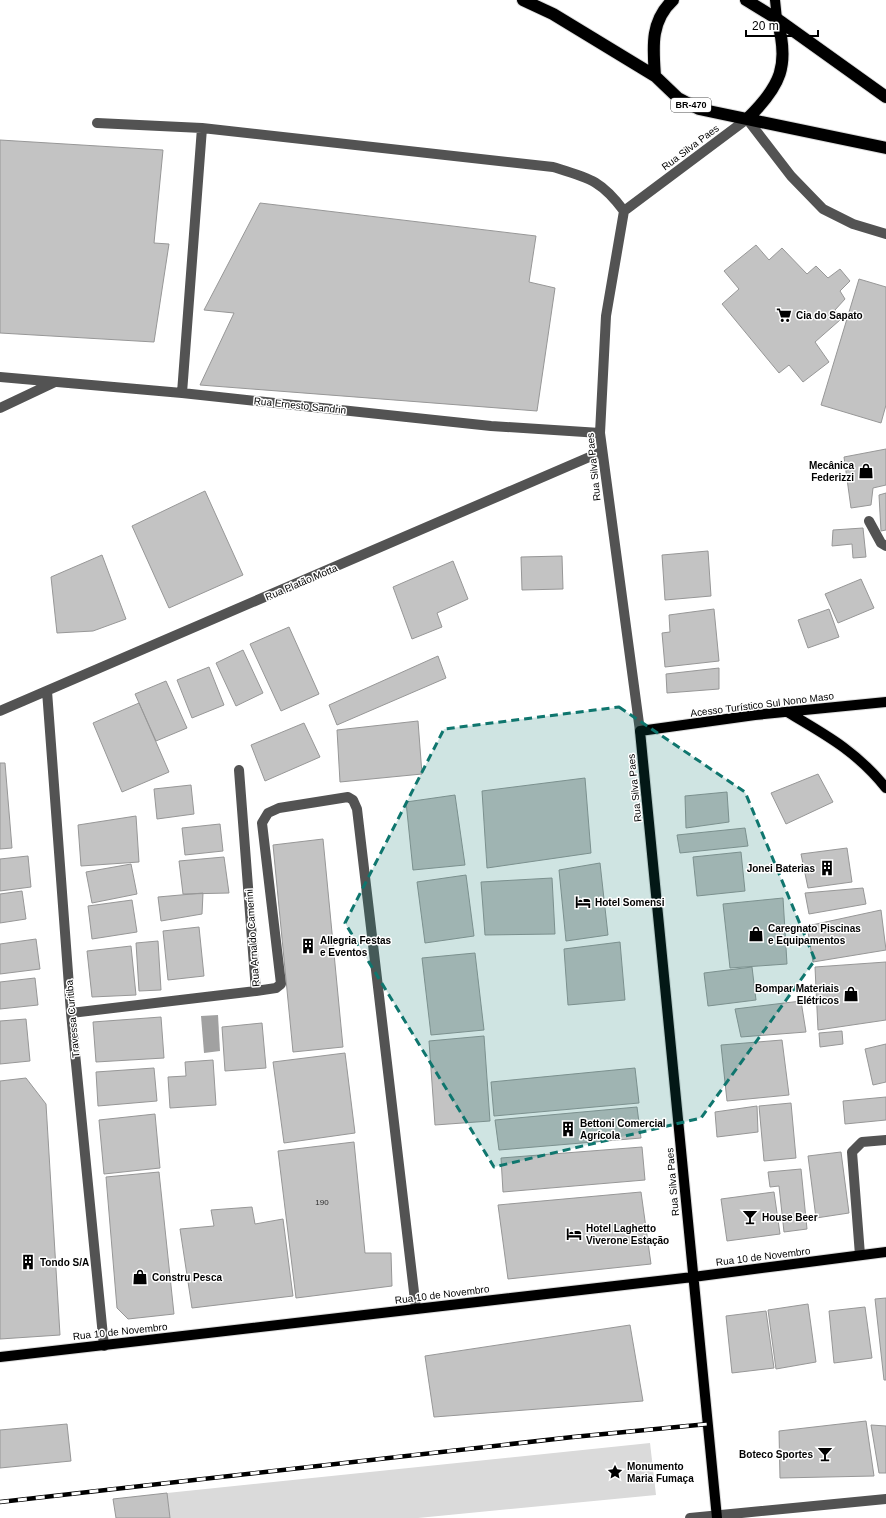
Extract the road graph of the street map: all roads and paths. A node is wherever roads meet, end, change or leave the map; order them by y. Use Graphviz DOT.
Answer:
graph roads {
  1 [pos="522,0"];
  2 [pos="673,0"];
  3 [pos="746,0"];
  4 [pos="775,0"];
  5 [pos="777,19"];
  6 [pos="655,76"];
  7 [pos="886,97"];
  8 [pos="747,119"];
  9 [pos="97,123"];
  10 [pos="202,128"];
  11 [pos="886,148"];
  12 [pos="624,211"];
  13 [pos="886,234"];
  14 [pos="0,377"];
  15 [pos="55,382"];
  16 [pos="182,393"];
  17 [pos="0,408"];
  18 [pos="600,433"];
  19 [pos="601,452"];
  20 [pos="869,521"];
  21 [pos="886,546"];
  22 [pos="47,691"];
  23 [pos="886,702"];
  24 [pos="0,711"];
  25 [pos="788,713"];
  26 [pos="640,731"];
  27 [pos="239,770"];
  28 [pos="886,788"];
  29 [pos="256,991"];
  30 [pos="71,1013"];
  31 [pos="886,1140"];
  32 [pos="886,1252"];
  33 [pos="860,1255"];
  34 [pos="693,1277"];
  35 [pos="416,1309"];
  36 [pos="104,1346"];
  37 [pos="0,1357"];
  38 [pos="886,1499"];
  39 [pos="717,1517"];
  40 [pos="690,1518"];
  1 -- 6 [label="highway, BR-470"];
  2 -- 6 [label="highway"];
  3 -- 5 [label="highway"];
  4 -- 5 [label="main road"];
  5 -- 7 [label="highway"];
  5 -- 8 [label="highway"];
  6 -- 8 [label="highway, BR-470"];
  8 -- 11 [label="highway, BR-470"];
  8 -- 12 [label="street, Rua Silva Paes"];
  8 -- 13 [label="street"];
  9 -- 10 [label="street"];
  10 -- 12 [label="street"];
  10 -- 16 [label="street"];
  12 -- 18 [label="street, Rua Silva Paes"];
  14 -- 15 [label="street, Rua Ernesto Sandrin"];
  15 -- 16 [label="street, Rua Ernesto Sandrin"];
  15 -- 17 [label="street"];
  16 -- 18 [label="street, Rua Ernesto Sandrin"];
  18 -- 19 [label="street, Rua Silva Paes"];
  19 -- 22 [label="street, Rua Platão Motta"];
  19 -- 26 [label="street, Rua Silva Paes"];
  20 -- 21 [label="street"];
  22 -- 24 [label="street, Rua Platão Motta"];
  22 -- 30 [label="street, Travessa Curitiba"];
  23 -- 25 [label="main road, Acesso Turístico Sul Nono Maso"];
  25 -- 26 [label="main road, Acesso Turístico Sul Nono Maso"];
  25 -- 28 [label="main road"];
  26 -- 34 [label="main road, Rua Silva Paes"];
  27 -- 29 [label="street, Rua Arnaldo Camerini"];
  29 -- 30 [label="street, Rua Arnaldo Camerini"];
  29 -- 35 [label="street"];
  30 -- 36 [label="street, Travessa Curitiba"];
  31 -- 33 [label="street"];
  32 -- 33 [label="main road, Rua 10 de Novembro"];
  33 -- 34 [label="main road, Rua 10 de Novembro"];
  34 -- 35 [label="main road, Rua 10 de Novembro"];
  34 -- 39 [label="main road, Rua Silva Paes"];
  35 -- 36 [label="main road, Rua 10 de Novembro"];
  36 -- 37 [label="main road, Rua 10 de Novembro"];
  38 -- 39 [label="street"];
  39 -- 40 [label="street"];
}
